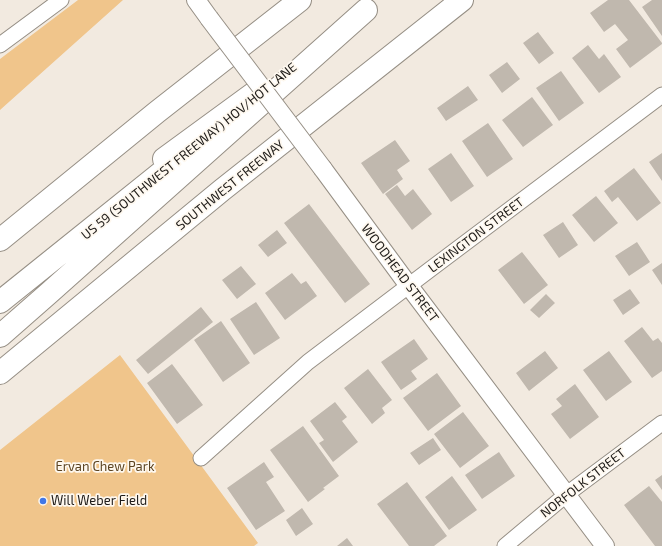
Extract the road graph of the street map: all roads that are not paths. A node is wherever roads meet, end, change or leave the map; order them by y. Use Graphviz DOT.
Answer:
graph roads {
  1 [pos="61,0"];
  2 [pos="196,0"];
  3 [pos="300,0"];
  4 [pos="462,0"];
  5 [pos="372,5"];
  6 [pos="0,45"];
  7 [pos="662,95"];
  8 [pos="0,240"];
  9 [pos="0,285"];
  10 [pos="409,286"];
  11 [pos="0,302"];
  12 [pos="0,336"];
  13 [pos="0,373"];
  14 [pos="662,423"];
  15 [pos="201,458"];
  16 [pos="567,494"];
  17 [pos="505,546"];
  18 [pos="605,546"];
  1 -- 6 [label="street"];
  2 -- 10 [label="street, WOODHEAD STREET, bridge"];
  3 -- 8 [label="highway"];
  4 -- 13 [label="highway, SOUTHWEST FREEWAY"];
  5 -- 9 [label="highway"];
  5 -- 11 [label="highway, US 59 (SOUTHWEST FREEWAY) HOV/HOT LANE"];
  5 -- 12 [label="highway"];
  7 -- 10 [label="street, LEXINGTON STREET"];
  10 -- 15 [label="street, LEXINGTON STREET"];
  10 -- 16 [label="street, WOODHEAD STREET"];
  14 -- 16 [label="street, NORFOLK STREET"];
  16 -- 17 [label="street, NORFOLK STREET"];
  16 -- 18 [label="street, WOODHEAD STREET"];
}
